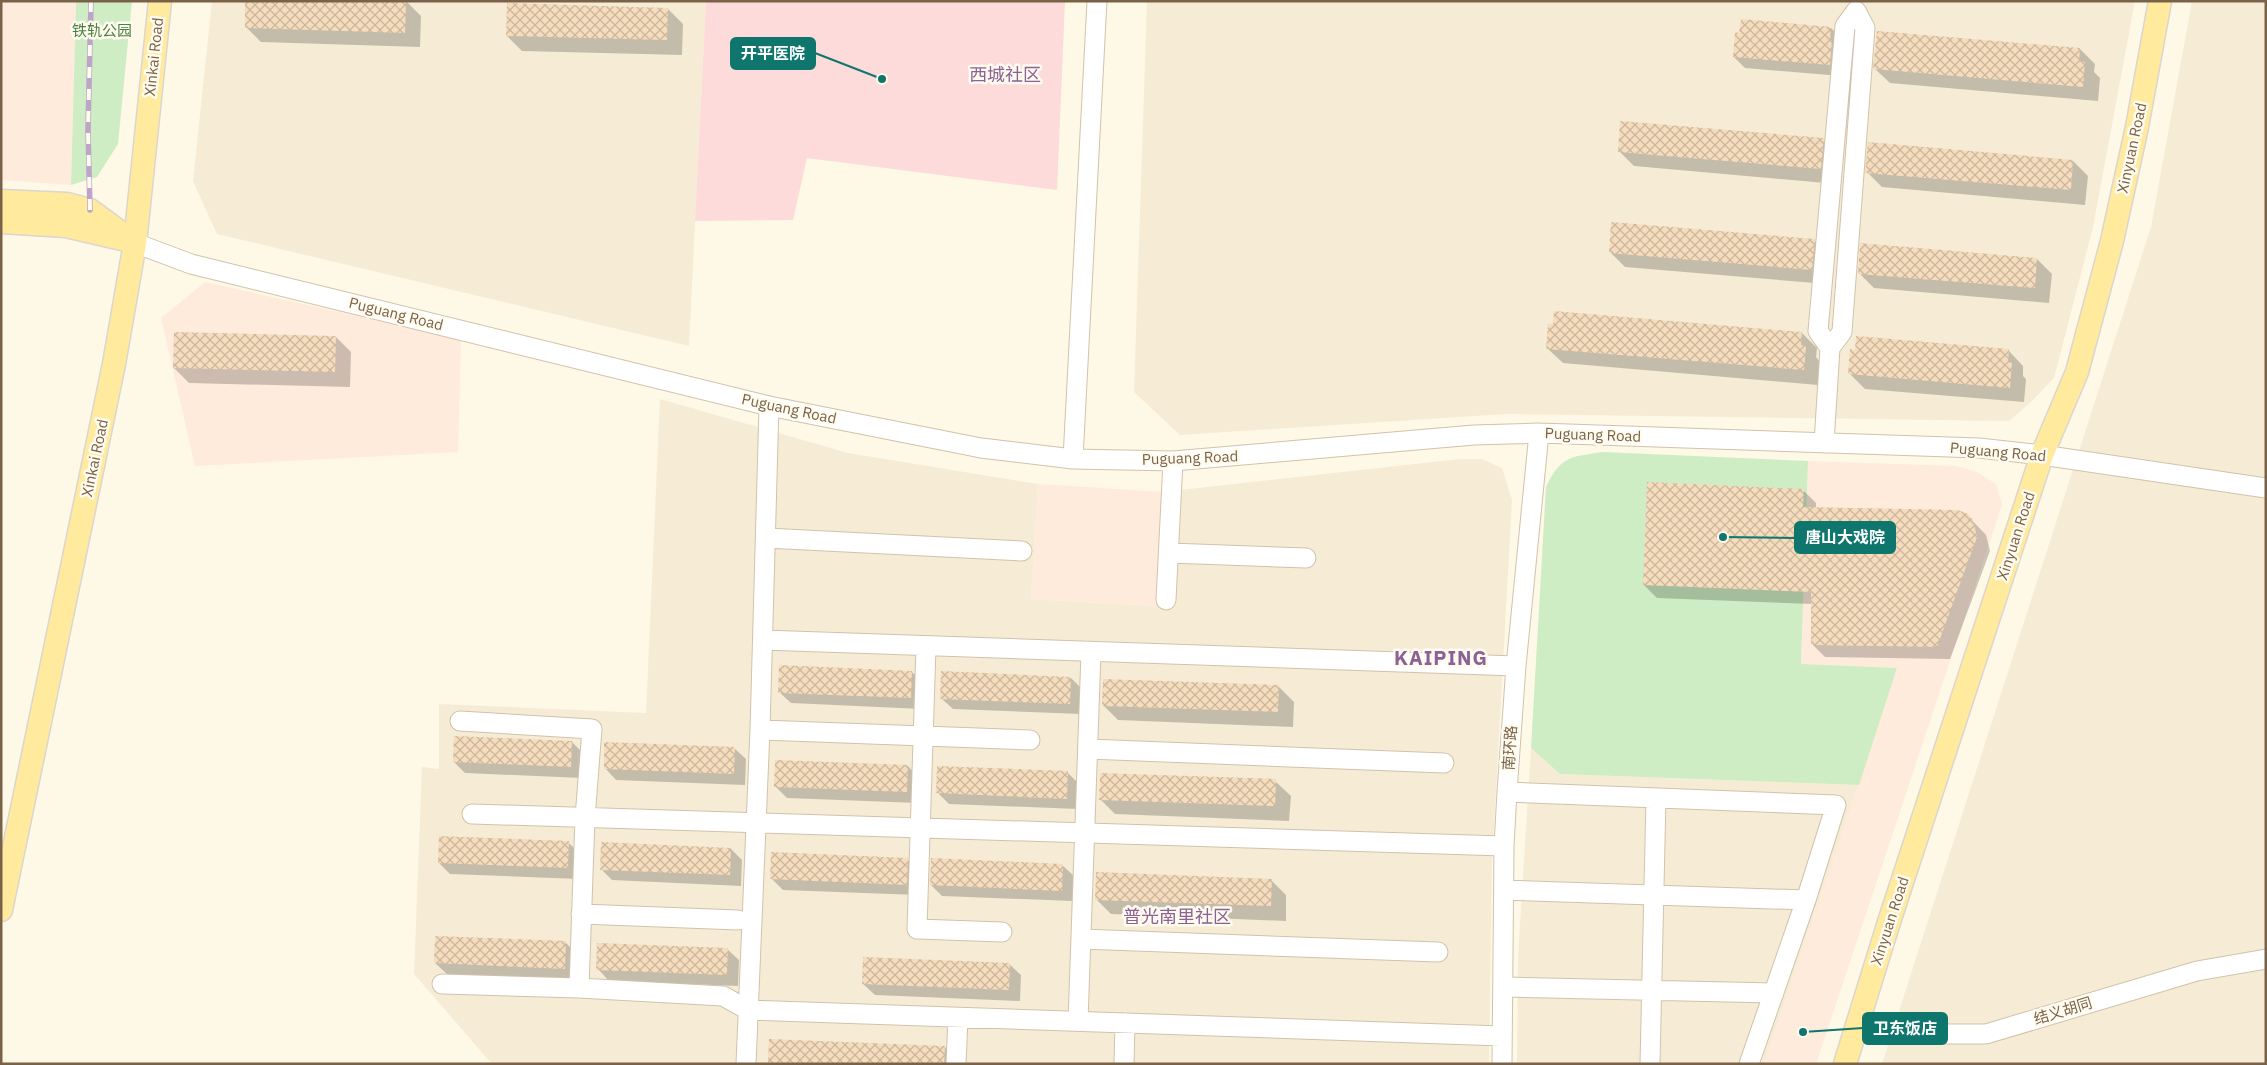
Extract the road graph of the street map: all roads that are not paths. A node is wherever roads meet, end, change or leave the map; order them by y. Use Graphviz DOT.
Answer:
graph roads {
  1 [pos="160,1"];
  2 [pos="1096,1"];
  3 [pos="2160,1"];
  4 [pos="1857,6"];
  5 [pos="1,201"];
  6 [pos="1,222"];
  7 [pos="135,243"];
  8 [pos="769,406"];
  9 [pos="1539,432"];
  10 [pos="1824,443"];
  11 [pos="2042,455"];
  12 [pos="1073,459"];
  13 [pos="1173,461"];
  14 [pos="2266,488"];
  15 [pos="766,538"];
  16 [pos="1022,551"];
  17 [pos="1169,553"];
  18 [pos="1306,558"];
  19 [pos="1166,600"];
  20 [pos="763,640"];
  21 [pos="926,647"];
  22 [pos="1091,653"];
  23 [pos="1516,666"];
  24 [pos="460,721"];
  25 [pos="760,730"];
  26 [pos="923,736"];
  27 [pos="1030,740"];
  28 [pos="1088,749"];
  29 [pos="1444,763"];
  30 [pos="1507,792"];
  31 [pos="1656,798"];
  32 [pos="472,814"];
  33 [pos="585,818"];
  34 [pos="755,824"];
  35 [pos="920,829"];
  36 [pos="1085,834"];
  37 [pos="1504,846"];
  38 [pos="1504,890"];
  39 [pos="1654,895"];
  40 [pos="1806,900"];
  41 [pos="1,910"];
  42 [pos="581,914"];
  43 [pos="738,920"];
  44 [pos="1002,932"];
  45 [pos="1081,939"];
  46 [pos="1438,952"];
  47 [pos="2266,959"];
  48 [pos="442,984"];
  49 [pos="1504,987"];
  50 [pos="579,988"];
  51 [pos="1651,990"];
  52 [pos="1774,993"];
  53 [pos="748,1010"];
  54 [pos="958,1018"];
  55 [pos="1859,1020"];
  56 [pos="1078,1022"];
  57 [pos="1125,1023"];
  58 [pos="1502,1036"];
  59 [pos="746,1064"];
  60 [pos="956,1064"];
  61 [pos="1124,1064"];
  62 [pos="1502,1064"];
  63 [pos="1650,1064"];
  64 [pos="1749,1064"];
  65 [pos="1845,1064"];
  1 -- 7 [label="main road, Xinkai Road"];
  2 -- 12 [label="street"];
  3 -- 11 [label="main road, Xinyuan Road"];
  4 -- 10 [label="street"];
  5 -- 7 [label="main road, Puguang Road"];
  6 -- 7 [label="main road, Puguang Road"];
  7 -- 8 [label="street, Puguang Road"];
  7 -- 41 [label="main road, Xinkai Road"];
  8 -- 12 [label="street, Puguang Road"];
  8 -- 15 [label="street"];
  9 -- 10 [label="street, Puguang Road"];
  9 -- 13 [label="street, Puguang Road"];
  9 -- 23 [label="street, 南环路"];
  10 -- 11 [label="street, Puguang Road"];
  11 -- 14 [label="street, Puguang Road"];
  11 -- 55 [label="main road, Xinyuan Road"];
  12 -- 13 [label="street, Puguang Road"];
  13 -- 17 [label="street"];
  15 -- 16 [label="street"];
  15 -- 20 [label="street"];
  17 -- 18 [label="street"];
  17 -- 19 [label="street"];
  20 -- 21 [label="street"];
  20 -- 25 [label="street"];
  21 -- 22 [label="street"];
  21 -- 26 [label="street"];
  22 -- 23 [label="street"];
  22 -- 28 [label="street"];
  23 -- 30 [label="street, 南环路"];
  24 -- 33 [label="street"];
  25 -- 26 [label="street"];
  25 -- 34 [label="street"];
  26 -- 27 [label="street"];
  26 -- 35 [label="street"];
  28 -- 29 [label="street"];
  28 -- 36 [label="street"];
  30 -- 31 [label="street"];
  30 -- 37 [label="street, 南环路"];
  31 -- 39 [label="street"];
  31 -- 40 [label="street"];
  32 -- 33 [label="street"];
  33 -- 34 [label="street"];
  33 -- 42 [label="street"];
  34 -- 35 [label="street"];
  34 -- 53 [label="street"];
  35 -- 36 [label="street"];
  35 -- 44 [label="street"];
  36 -- 37 [label="street"];
  36 -- 45 [label="street"];
  37 -- 38 [label="street, 南环路"];
  38 -- 39 [label="street"];
  38 -- 49 [label="street, 南环路"];
  39 -- 40 [label="street"];
  39 -- 51 [label="street"];
  40 -- 52 [label="street"];
  42 -- 43 [label="street"];
  42 -- 50 [label="street"];
  45 -- 46 [label="street"];
  45 -- 56 [label="street"];
  47 -- 55 [label="street, 结义胡同"];
  48 -- 50 [label="street"];
  49 -- 51 [label="street"];
  49 -- 58 [label="street, 南环路"];
  50 -- 53 [label="street"];
  51 -- 52 [label="street"];
  51 -- 63 [label="street"];
  52 -- 64 [label="street"];
  53 -- 54 [label="street"];
  53 -- 59 [label="street"];
  54 -- 56 [label="street"];
  54 -- 60 [label="street"];
  55 -- 65 [label="main road, Xinyuan Road"];
  56 -- 57 [label="street"];
  57 -- 58 [label="street"];
  57 -- 61 [label="street"];
  58 -- 62 [label="street, 南环路"];
}
